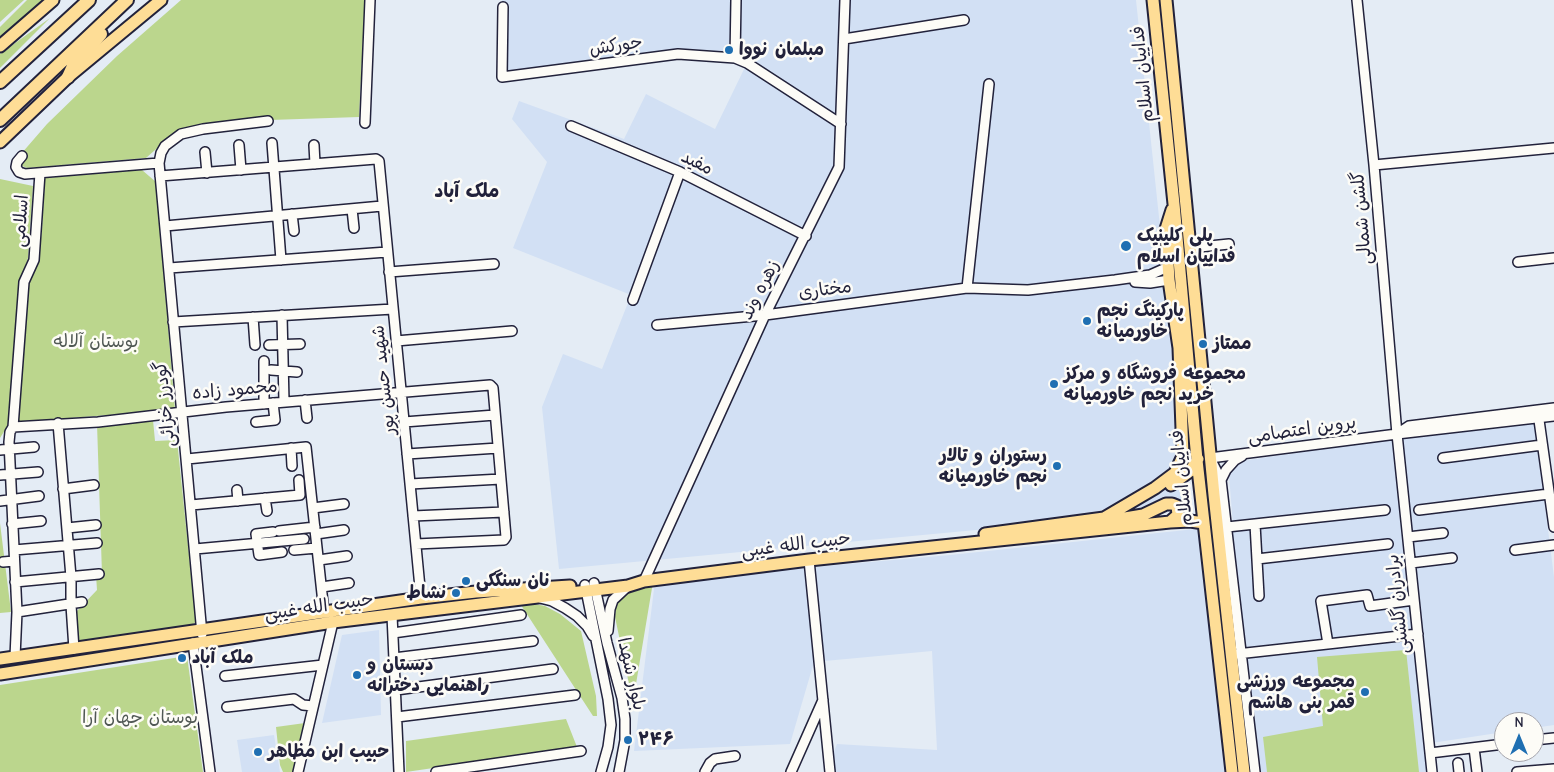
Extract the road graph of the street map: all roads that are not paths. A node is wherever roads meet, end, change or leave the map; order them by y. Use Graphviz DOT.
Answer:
graph roads {
  1 [pos="53,0"];
  2 [pos="89,0"];
  3 [pos="128,0"];
  4 [pos="161,0"];
  5 [pos="370,0"];
  6 [pos="736,0"];
  7 [pos="845,0"];
  8 [pos="1153,0"];
  9 [pos="1166,0"];
  10 [pos="1357,0"];
  11 [pos="503,7"];
  12 [pos="964,20"];
  13 [pos="844,39"];
  14 [pos="0,46"];
  15 [pos="735,58"];
  16 [pos="68,77"];
  17 [pos="0,82"];
  18 [pos="989,84"];
  19 [pos="0,120"];
  20 [pos="268,121"];
  21 [pos="365,123"];
  22 [pos="841,124"];
  23 [pos="572,126"];
  24 [pos="0,142"];
  25 [pos="272,143"];
  26 [pos="238,145"];
  27 [pos="314,145"];
  28 [pos="1554,148"];
  29 [pos="205,152"];
  30 [pos="22,156"];
  31 [pos="159,163"];
  32 [pos="315,164"];
  33 [pos="1374,165"];
  34 [pos="274,167"];
  35 [pos="241,170"];
  36 [pos="680,172"];
  37 [pos="40,173"];
  38 [pos="207,173"];
  39 [pos="160,176"];
  40 [pos="1174,204"];
  41 [pos="382,206"];
  42 [pos="352,209"];
  43 [pos="292,214"];
  44 [pos="278,216"];
  45 [pos="165,226"];
  46 [pos="354,228"];
  47 [pos="294,231"];
  48 [pos="806,236"];
  49 [pos="1229,244"];
  50 [pos="1190,248"];
  51 [pos="387,252"];
  52 [pos="1554,258"];
  53 [pos="281,260"];
  54 [pos="1518,262"];
  55 [pos="494,264"];
  56 [pos="1168,267"];
  57 [pos="169,268"];
  58 [pos="389,272"];
  59 [pos="1115,280"];
  60 [pos="1169,280"];
  61 [pos="967,288"];
  62 [pos="633,300"];
  63 [pos="393,309"];
  64 [pos="282,315"];
  65 [pos="765,315"];
  66 [pos="253,316"];
  67 [pos="173,322"];
  68 [pos="657,325"];
  69 [pos="512,331"];
  70 [pos="396,341"];
  71 [pos="300,344"];
  72 [pos="255,345"];
  73 [pos="269,345"];
  74 [pos="282,345"];
  75 [pos="264,361"];
  76 [pos="270,370"];
  77 [pos="283,371"];
  78 [pos="297,372"];
  79 [pos="401,392"];
  80 [pos="305,400"];
  81 [pos="284,402"];
  82 [pos="269,403"];
  83 [pos="1554,408"];
  84 [pos="182,411"];
  85 [pos="1538,414"];
  86 [pos="495,416"];
  87 [pos="1554,416"];
  88 [pos="307,418"];
  89 [pos="256,422"];
  90 [pos="404,422"];
  91 [pos="58,423"];
  92 [pos="13,427"];
  93 [pos="1397,434"];
  94 [pos="1542,445"];
  95 [pos="34,447"];
  96 [pos="291,448"];
  97 [pos="498,448"];
  98 [pos="5,450"];
  99 [pos="407,454"];
  100 [pos="1246,454"];
  101 [pos="1210,458"];
  102 [pos="1443,458"];
  103 [pos="186,459"];
  104 [pos="1197,460"];
  105 [pos="292,466"];
  106 [pos="38,472"];
  107 [pos="10,473"];
  108 [pos="0,475"];
  109 [pos="501,479"];
  110 [pos="299,480"];
  111 [pos="1221,480"];
  112 [pos="410,484"];
  113 [pos="94,485"];
  114 [pos="63,490"];
  115 [pos="237,490"];
  116 [pos="1549,494"];
  117 [pos="1214,495"];
  118 [pos="39,496"];
  119 [pos="265,498"];
  120 [pos="11,500"];
  121 [pos="0,501"];
  122 [pos="238,501"];
  123 [pos="344,504"];
  124 [pos="191,505"];
  125 [pos="313,508"];
  126 [pos="1386,510"];
  127 [pos="1419,510"];
  128 [pos="267,511"];
  129 [pos="504,512"];
  130 [pos="413,516"];
  131 [pos="1104,518"];
  132 [pos="41,521"];
  133 [pos="1170,522"];
  134 [pos="1204,523"];
  135 [pos="12,524"];
  136 [pos="96,524"];
  137 [pos="1255,524"];
  138 [pos="1227,527"];
  139 [pos="1554,527"];
  140 [pos="67,528"];
  141 [pos="344,530"];
  142 [pos="316,531"];
  143 [pos="1443,533"];
  144 [pos="1408,537"];
  145 [pos="304,539"];
  146 [pos="97,543"];
  147 [pos="258,543"];
  148 [pos="416,544"];
  149 [pos="1388,544"];
  150 [pos="68,545"];
  151 [pos="953,545"];
  152 [pos="1554,545"];
  153 [pos="318,548"];
  154 [pos="195,549"];
  155 [pos="14,550"];
  156 [pos="294,550"];
  157 [pos="1515,550"];
  158 [pos="282,552"];
  159 [pos="347,556"];
  160 [pos="1452,558"];
  161 [pos="1257,559"];
  162 [pos="319,560"];
  163 [pos="810,560"];
  164 [pos="14,561"];
  165 [pos="2,562"];
  166 [pos="1410,563"];
  167 [pos="99,574"];
  168 [pos="71,577"];
  169 [pos="644,580"];
  170 [pos="15,582"];
  171 [pos="349,583"];
  172 [pos="628,586"];
  173 [pos="322,587"];
  174 [pos="590,587"];
  175 [pos="476,592"];
  176 [pos="1259,596"];
  177 [pos="534,597"];
  178 [pos="421,598"];
  179 [pos="1414,600"];
  180 [pos="82,602"];
  181 [pos="477,604"];
  182 [pos="71,605"];
  183 [pos="16,612"];
  184 [pos="324,612"];
  185 [pos="392,615"];
  186 [pos="520,615"];
  187 [pos="333,622"];
  188 [pos="202,630"];
  189 [pos="393,633"];
  190 [pos="1418,634"];
  191 [pos="596,640"];
  192 [pos="533,641"];
  193 [pos="198,642"];
  194 [pos="607,644"];
  195 [pos="1328,644"];
  196 [pos="74,649"];
  197 [pos="1236,654"];
  198 [pos="15,657"];
  199 [pos="394,658"];
  200 [pos="0,659"];
  201 [pos="323,665"];
  202 [pos="553,669"];
  203 [pos="0,674"];
  204 [pos="225,676"];
  205 [pos="396,690"];
  206 [pos="575,694"];
  207 [pos="823,700"];
  208 [pos="313,706"];
  209 [pos="227,707"];
  210 [pos="397,717"];
  211 [pos="1494,745"];
  212 [pos="1474,748"];
  213 [pos="581,751"];
  214 [pos="1430,753"];
  215 [pos="735,756"];
  216 [pos="1554,768"];
  217 [pos="210,772"];
  218 [pos="298,772"];
  219 [pos="399,772"];
  220 [pos="436,772"];
  221 [pos="601,772"];
  222 [pos="619,772"];
  223 [pos="706,772"];
  224 [pos="791,772"];
  225 [pos="830,772"];
  226 [pos="1232,772"];
  227 [pos="1244,772"];
  228 [pos="1255,772"];
  229 [pos="1432,772"];
  230 [pos="1477,772"];
  231 [pos="1517,772"];
  1 -- 14 [label="main road"];
  2 -- 17 [label="highway"];
  3 -- 16 [label="highway"];
  3 -- 19 [label="highway"];
  4 -- 16 [label="main road"];
  5 -- 21 [label="street"];
  6 -- 15 [label="street"];
  7 -- 13 [label="street, زهره وند"];
  8 -- 40 [label="main road, فداییان اسلام"];
  9 -- 50 [label="main road, فداییان اسلام"];
  10 -- 33 [label="street, گلشن شمالی"];
  11 -- 15 [label="street, جورکش"];
  12 -- 13 [label="street"];
  13 -- 22 [label="street, زهره وند"];
  15 -- 22 [label="street"];
  16 -- 24 [label="main road"];
  18 -- 61 [label="street"];
  20 -- 31 [label="street"];
  22 -- 48 [label="street, زهره وند"];
  23 -- 36 [label="street, مفید"];
  25 -- 34 [label="street"];
  26 -- 35 [label="street"];
  27 -- 32 [label="street"];
  28 -- 33 [label="street"];
  29 -- 38 [label="street"];
  30 -- 37 [label="street"];
  31 -- 37 [label="street"];
  31 -- 39 [label="street, گودرز خزائی"];
  32 -- 34 [label="street"];
  32 -- 41 [label="street, شهید حسن پور"];
  33 -- 93 [label="street, گلشن شمالی"];
  34 -- 35 [label="street"];
  34 -- 44 [label="street"];
  35 -- 38 [label="street"];
  36 -- 48 [label="street, مفید"];
  36 -- 62 [label="street"];
  37 -- 92 [label="street, اسلامی"];
  38 -- 39 [label="street"];
  39 -- 45 [label="street, گودرز خزائی"];
  40 -- 56 [label="main road"];
  40 -- 104 [label="main road, فداییان اسلام"];
  41 -- 42 [label="street"];
  41 -- 51 [label="street, شهید حسن پور"];
  42 -- 43 [label="street"];
  42 -- 46 [label="street"];
  43 -- 44 [label="street"];
  43 -- 47 [label="street"];
  44 -- 45 [label="street"];
  44 -- 53 [label="street"];
  45 -- 57 [label="street, گودرز خزائی"];
  48 -- 65 [label="street, زهره وند"];
  49 -- 50 [label="street"];
  50 -- 101 [label="main road, فداییان اسلام"];
  51 -- 53 [label="street"];
  51 -- 58 [label="street, شهید حسن پور"];
  52 -- 54 [label="street"];
  53 -- 57 [label="street"];
  55 -- 58 [label="street"];
  56 -- 59 [label="street, مختاری"];
  56 -- 60 [label="main road"];
  57 -- 67 [label="street, گودرز خزائی"];
  58 -- 63 [label="street, شهید حسن پور"];
  59 -- 60 [label="street, مختاری"];
  59 -- 61 [label="street, مختاری"];
  60 -- 131 [label="main road"];
  61 -- 65 [label="street, مختاری"];
  63 -- 64 [label="street"];
  63 -- 70 [label="street, شهید حسن پور"];
  64 -- 66 [label="street"];
  64 -- 74 [label="street"];
  65 -- 68 [label="street, مختاری"];
  65 -- 169 [label="street, زهره وند"];
  66 -- 67 [label="street"];
  66 -- 72 [label="street"];
  67 -- 84 [label="street, گودرز خزائی"];
  69 -- 70 [label="street"];
  70 -- 79 [label="street, شهید حسن پور"];
  71 -- 74 [label="street"];
  73 -- 74 [label="street"];
  74 -- 77 [label="street"];
  75 -- 82 [label="street"];
  76 -- 77 [label="street"];
  77 -- 78 [label="street"];
  77 -- 81 [label="street"];
  79 -- 80 [label="street, محمود زاده"];
  79 -- 86 [label="street, محمود زاده"];
  79 -- 90 [label="street, شهید حسن پور"];
  80 -- 81 [label="street, محمود زاده"];
  80 -- 88 [label="street"];
  81 -- 82 [label="street, محمود زاده"];
  82 -- 84 [label="street, محمود زاده"];
  82 -- 89 [label="street"];
  83 -- 85 [label="street, پروین اعتصامی"];
  84 -- 91 [label="street, محمود زاده"];
  84 -- 103 [label="street, گودرز خزائی"];
  85 -- 87 [label="street, پروین اعتصامی"];
  85 -- 93 [label="street, پروین اعتصامی"];
  85 -- 94 [label="street"];
  86 -- 90 [label="street"];
  86 -- 97 [label="street"];
  90 -- 99 [label="street, شهید حسن پور"];
  91 -- 92 [label="street, محمود زاده"];
  91 -- 114 [label="street"];
  92 -- 98 [label="street, اسلامی"];
  93 -- 100 [label="street, پروین اعتصامی"];
  93 -- 144 [label="street, برادران گلشنی"];
  94 -- 102 [label="street"];
  94 -- 116 [label="street"];
  95 -- 98 [label="street"];
  96 -- 103 [label="street"];
  96 -- 105 [label="street"];
  96 -- 125 [label="street"];
  97 -- 99 [label="street"];
  97 -- 109 [label="street"];
  98 -- 107 [label="street, اسلامی"];
  99 -- 112 [label="street, شهید حسن پور"];
  100 -- 101 [label="street, پروین اعتصامی"];
  100 -- 111 [label="street"];
  101 -- 104 [label="main road"];
  101 -- 111 [label="street"];
  101 -- 117 [label="main road, فداییان اسلام"];
  103 -- 124 [label="street, گودرز خزائی"];
  104 -- 131 [label="main road, حبیب الله غیبی"];
  104 -- 134 [label="main road, فداییان اسلام"];
  106 -- 107 [label="street"];
  107 -- 108 [label="street"];
  107 -- 120 [label="street, اسلامی"];
  109 -- 112 [label="street"];
  109 -- 129 [label="street"];
  110 -- 119 [label="street"];
  111 -- 117 [label="street"];
  111 -- 138 [label="street"];
  112 -- 130 [label="street, شهید حسن پور"];
  113 -- 114 [label="street"];
  114 -- 140 [label="street"];
  115 -- 122 [label="street"];
  116 -- 127 [label="street"];
  116 -- 139 [label="street"];
  117 -- 197 [label="main road, فداییان اسلام"];
  118 -- 120 [label="street"];
  119 -- 122 [label="street"];
  119 -- 128 [label="street"];
  120 -- 121 [label="street"];
  120 -- 135 [label="street, اسلامی"];
  122 -- 124 [label="street"];
  123 -- 125 [label="street"];
  124 -- 154 [label="street, گودرز خزائی"];
  125 -- 142 [label="street"];
  126 -- 137 [label="street"];
  129 -- 130 [label="street"];
  129 -- 148 [label="street"];
  130 -- 148 [label="street, شهید حسن پور"];
  131 -- 133 [label="main road"];
  131 -- 151 [label="main road, حبیب الله غیبی"];
  132 -- 135 [label="street"];
  133 -- 134 [label="main road, حبیب الله غیبی"];
  133 -- 151 [label="main road, حبیب الله غیبی"];
  134 -- 226 [label="main road, فداییان اسلام"];
  135 -- 155 [label="street, اسلامی"];
  136 -- 140 [label="street"];
  137 -- 138 [label="street"];
  137 -- 161 [label="street"];
  138 -- 197 [label="street"];
  140 -- 150 [label="street"];
  141 -- 142 [label="street"];
  142 -- 147 [label="street"];
  142 -- 153 [label="street"];
  143 -- 144 [label="street"];
  144 -- 166 [label="street, برادران گلشنی"];
  145 -- 147 [label="street"];
  146 -- 150 [label="street"];
  147 -- 154 [label="street"];
  147 -- 158 [label="street"];
  148 -- 178 [label="street, شهید حسن پور"];
  149 -- 161 [label="street"];
  150 -- 155 [label="street"];
  150 -- 168 [label="street"];
  151 -- 163 [label="main road, حبیب الله غیبی"];
  152 -- 157 [label="street"];
  153 -- 156 [label="street"];
  153 -- 162 [label="street"];
  154 -- 188 [label="street, گودرز خزائی"];
  155 -- 164 [label="street, اسلامی"];
  159 -- 162 [label="street"];
  160 -- 166 [label="street"];
  161 -- 176 [label="street"];
  162 -- 173 [label="street"];
  163 -- 169 [label="main road, حبیب الله غیبی"];
  163 -- 207 [label="street"];
  164 -- 165 [label="street"];
  164 -- 170 [label="street, اسلامی"];
  166 -- 179 [label="street, برادران گلشنی"];
  167 -- 168 [label="street"];
  168 -- 170 [label="street"];
  168 -- 182 [label="street"];
  169 -- 172 [label="main road, حبیب الله غیبی"];
  169 -- 174 [label="main road, حبیب الله غیبی"];
  170 -- 183 [label="street, اسلامی"];
  171 -- 173 [label="street"];
  172 -- 174 [label="main road, حبیب الله غیبی"];
  172 -- 194 [label="street"];
  173 -- 184 [label="street"];
  174 -- 175 [label="main road, حبیب الله غیبی"];
  174 -- 177 [label="main road, حبیب الله غیبی"];
  174 -- 191 [label="street, بلوار شهدا"];
  174 -- 194 [label="street, بلوار شهدا"];
  175 -- 178 [label="main road, حبیب الله غیبی"];
  175 -- 181 [label="main road"];
  177 -- 181 [label="main road, حبیب الله غیبی"];
  177 -- 191 [label="street"];
  178 -- 184 [label="main road, حبیب الله غیبی"];
  179 -- 190 [label="street, برادران گلشنی"];
  179 -- 195 [label="street"];
  180 -- 182 [label="street"];
  181 -- 185 [label="main road, حبیب الله غیبی"];
  182 -- 183 [label="street"];
  182 -- 196 [label="street"];
  183 -- 198 [label="street, اسلامی"];
  184 -- 188 [label="main road, حبیب الله غیبی"];
  185 -- 187 [label="main road, حبیب الله غیبی"];
  185 -- 189 [label="street"];
  186 -- 189 [label="street"];
  187 -- 193 [label="main road, حبیب الله غیبی"];
  187 -- 201 [label="street"];
  188 -- 193 [label="street, گودرز خزائی"];
  188 -- 196 [label="main road, حبیب الله غیبی"];
  189 -- 199 [label="street"];
  190 -- 195 [label="street"];
  190 -- 214 [label="street, برادران گلشنی"];
  191 -- 221 [label="street, بلوار شهدا"];
  192 -- 199 [label="street"];
  193 -- 203 [label="main road, حبیب الله غیبی"];
  193 -- 217 [label="street, گودرز خزائی"];
  194 -- 222 [label="street, بلوار شهدا"];
  195 -- 197 [label="street"];
  196 -- 198 [label="main road, حبیب الله غیبی"];
  197 -- 227 [label="main road, فداییان اسلام"];
  197 -- 228 [label="street"];
  198 -- 200 [label="main road, حبیب الله غیبی"];
  199 -- 205 [label="street"];
  201 -- 204 [label="street"];
  201 -- 208 [label="street"];
  202 -- 205 [label="street"];
  205 -- 210 [label="street"];
  206 -- 210 [label="street"];
  207 -- 224 [label="street"];
  207 -- 225 [label="street"];
  208 -- 209 [label="street"];
  208 -- 218 [label="street"];
  210 -- 219 [label="street"];
  211 -- 212 [label="street"];
  212 -- 214 [label="street"];
  212 -- 230 [label="street"];
  213 -- 220 [label="street"];
  214 -- 229 [label="street, برادران گلشنی"];
  215 -- 223 [label="street"];
  216 -- 231 [label="street"];
}
